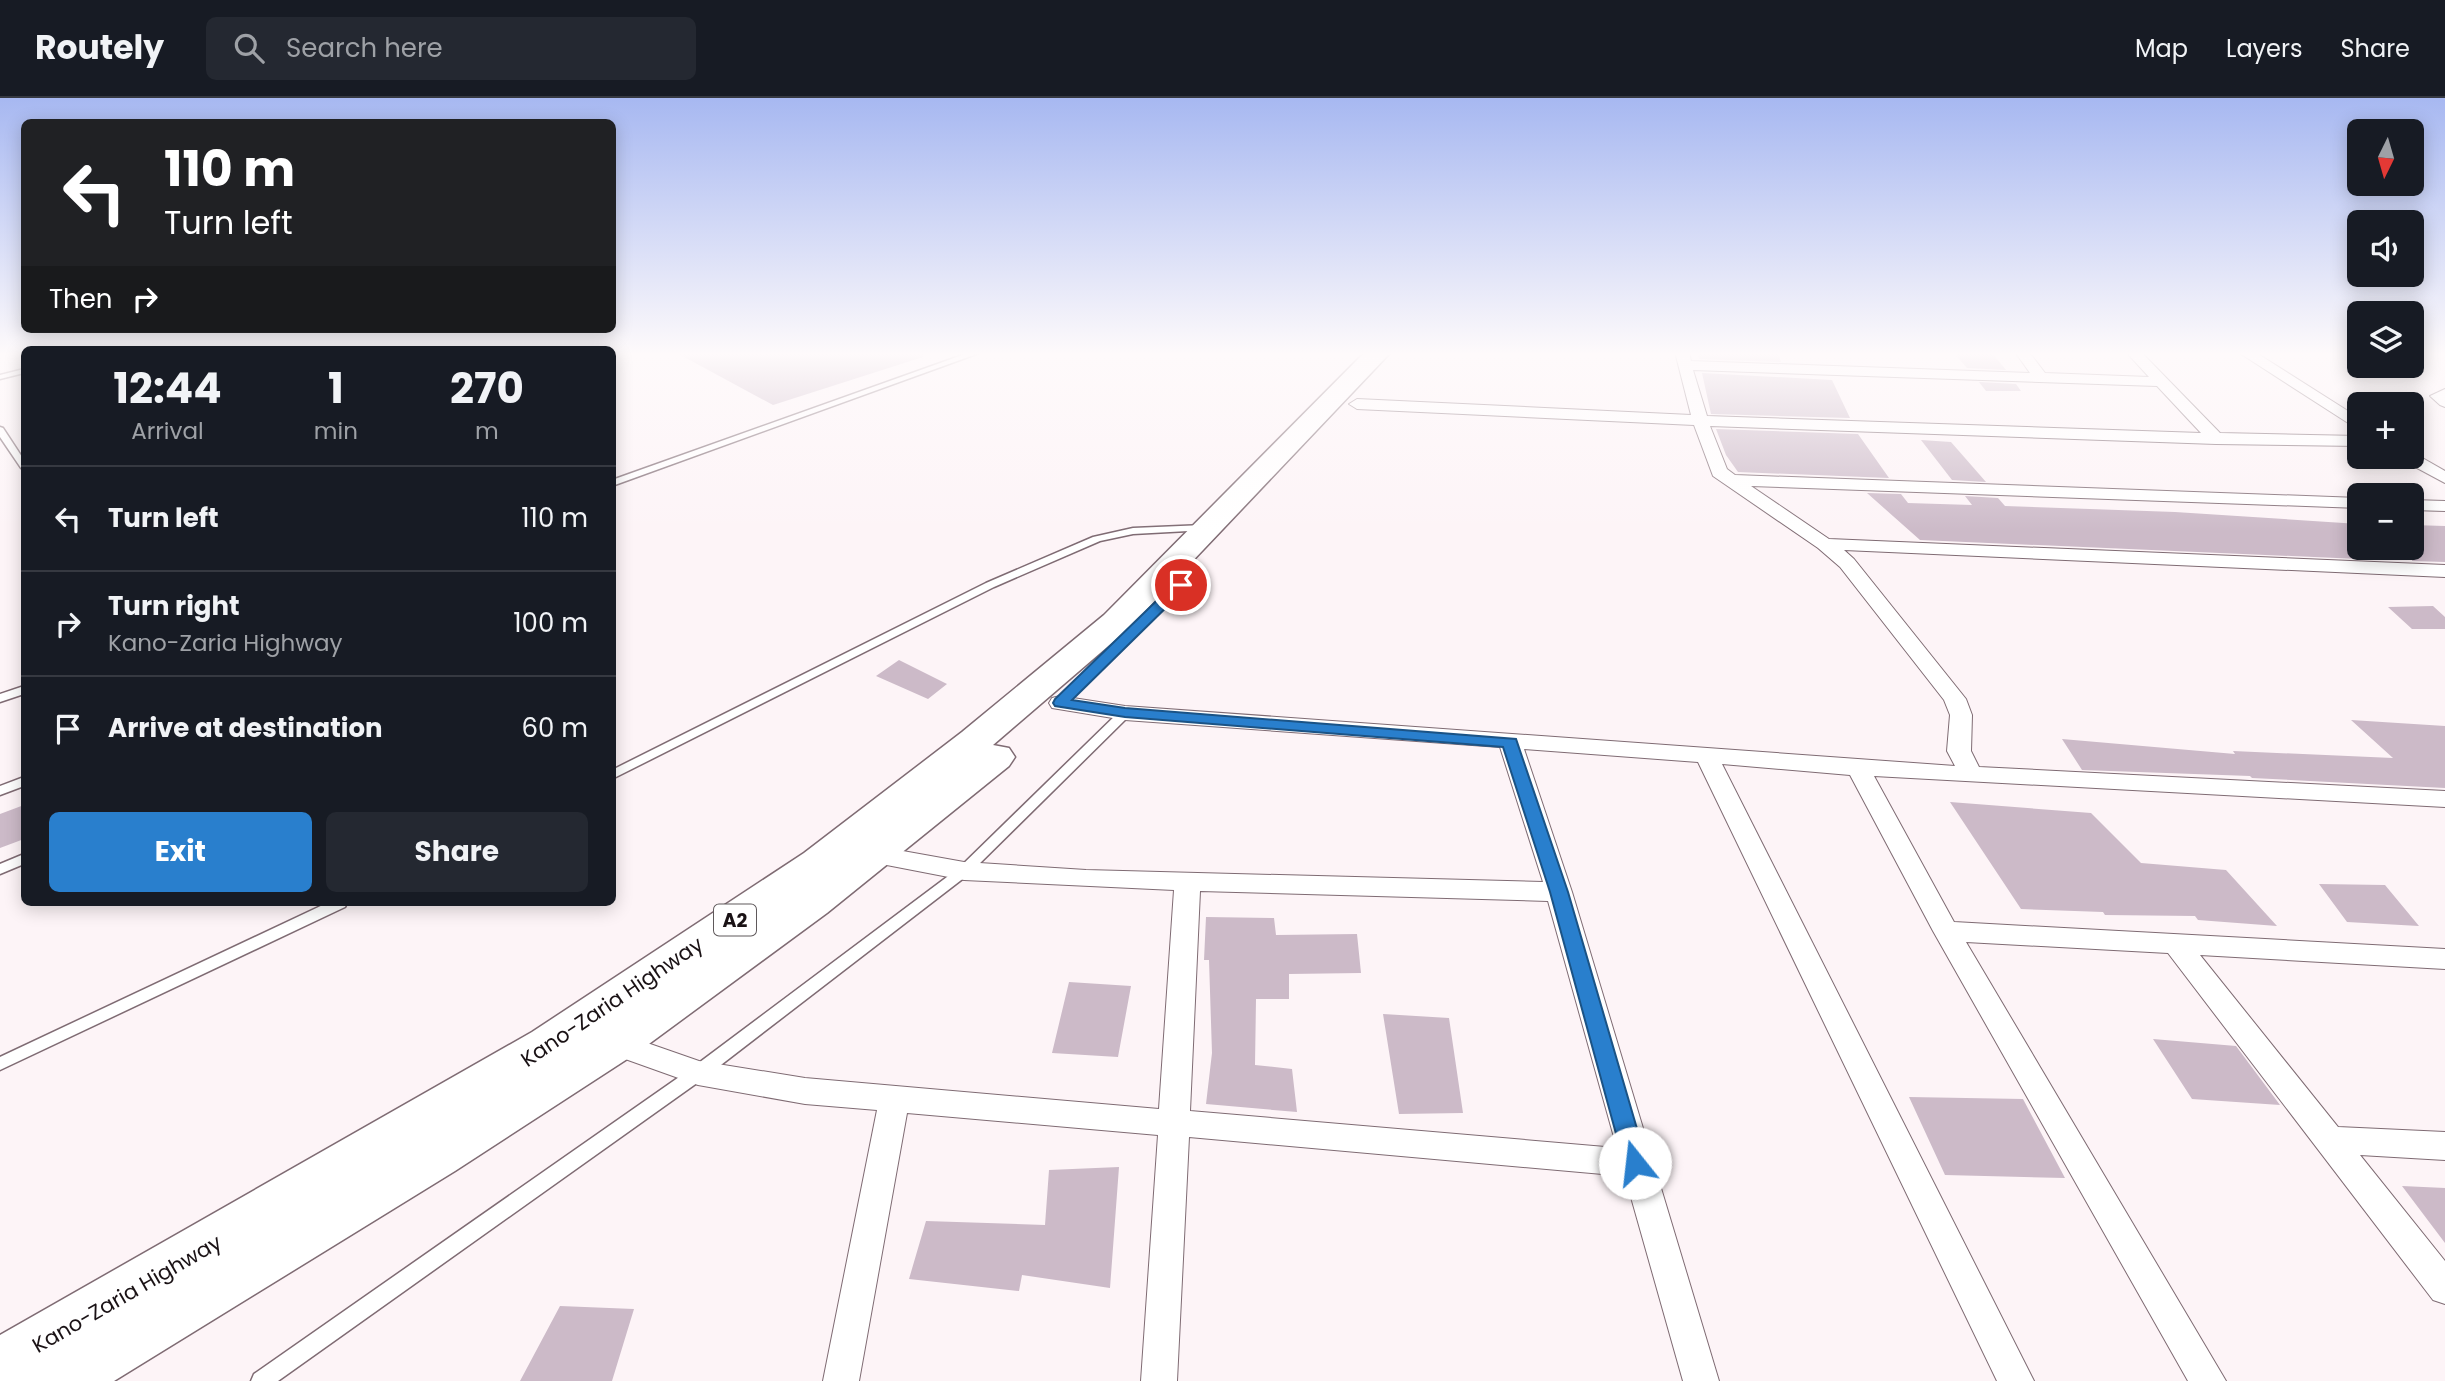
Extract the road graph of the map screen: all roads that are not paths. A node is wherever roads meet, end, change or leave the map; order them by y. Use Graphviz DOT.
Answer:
graph roads {
  1 [pos="811,412"];
  2 [pos="1321,412"];
  3 [pos="1349,412"];
  4 [pos="1507,412"];
  5 [pos="1698,412"];
  6 [pos="2190,412"];
  7 [pos="1701,422"];
  8 [pos="0,430"];
  9 [pos="2216,439"];
  10 [pos="2347,440"];
  11 [pos="21,462"];
  12 [pos="2424,465"];
  13 [pos="2445,478"];
  14 [pos="1728,480"];
  15 [pos="616,482"];
  16 [pos="2347,503"];
  17 [pos="2424,505"];
  18 [pos="2445,506"];
  19 [pos="1208,528"];
  20 [pos="1825,544"];
  21 [pos="2445,571"];
  22 [pos="21,691"];
  23 [pos="0,698"];
  24 [pos="1060,703"];
  25 [pos="1125,713"];
  26 [pos="1510,742"];
  27 [pos="1706,755"];
  28 [pos="1858,768"];
  29 [pos="616,773"];
  30 [pos="1972,775"];
  31 [pos="21,782"];
  32 [pos="0,791"];
  33 [pos="2445,799"];
  34 [pos="875,855"];
  35 [pos="21,860"];
  36 [pos="0,869"];
  37 [pos="964,871"];
  38 [pos="1188,882"];
  39 [pos="1559,892"];
  40 [pos="334,906"];
  41 [pos="1945,931"];
  42 [pos="2176,944"];
  43 [pos="2445,959"];
  44 [pos="610,1042"];
  45 [pos="0,1064"];
  46 [pos="698,1073"];
  47 [pos="894,1099"];
  48 [pos="1172,1123"];
  49 [pos="2332,1140"];
  50 [pos="2445,1146"];
  51 [pos="1635,1163"];
  52 [pos="2445,1288"];
  53 [pos="0,1369"];
  54 [pos="57,1381"];
  55 [pos="261,1381"];
  56 [pos="841,1381"];
  57 [pos="1159,1381"];
  58 [pos="1700,1381"];
  59 [pos="2016,1381"];
  60 [pos="2208,1381"];
  1 -- 15 [label="lane"];
  2 -- 19 [label="highway, Kano-Zaria Highway / A2"];
  3 -- 24 [label="highway, Kano-Zaria Highway / A2"];
  4 -- 7 [label="street"];
  5 -- 7 [label="street"];
  6 -- 9 [label="street"];
  7 -- 9 [label="street"];
  7 -- 14 [label="street"];
  8 -- 11 [label="lane"];
  9 -- 10 [label="street"];
  12 -- 13 [label="street"];
  14 -- 16 [label="street"];
  14 -- 20 [label="street"];
  17 -- 18 [label="street"];
  19 -- 29 [label="lane"];
  19 -- 53 [label="highway, Kano-Zaria Highway / A2"];
  20 -- 21 [label="street"];
  20 -- 30 [label="street"];
  22 -- 23 [label="lane"];
  24 -- 25 [label="street"];
  24 -- 34 [label="highway, Kano-Zaria Highway / A2"];
  25 -- 26 [label="street"];
  25 -- 37 [label="lane"];
  26 -- 27 [label="street"];
  26 -- 39 [label="street"];
  27 -- 28 [label="street"];
  27 -- 59 [label="street"];
  28 -- 30 [label="street"];
  28 -- 41 [label="street"];
  30 -- 33 [label="street"];
  31 -- 32 [label="lane"];
  34 -- 37 [label="street"];
  34 -- 44 [label="highway, Kano-Zaria Highway / A2"];
  35 -- 36 [label="lane"];
  37 -- 38 [label="street"];
  37 -- 46 [label="lane"];
  38 -- 39 [label="street"];
  38 -- 48 [label="street"];
  39 -- 51 [label="street"];
  40 -- 45 [label="lane"];
  41 -- 42 [label="street"];
  41 -- 60 [label="street"];
  42 -- 43 [label="street"];
  42 -- 49 [label="street"];
  44 -- 46 [label="street"];
  44 -- 54 [label="highway, Kano-Zaria Highway / A2"];
  46 -- 47 [label="street"];
  46 -- 55 [label="lane"];
  47 -- 48 [label="street"];
  47 -- 56 [label="street"];
  48 -- 51 [label="street"];
  48 -- 57 [label="street"];
  49 -- 50 [label="street"];
  49 -- 52 [label="street"];
  51 -- 58 [label="street"];
}
